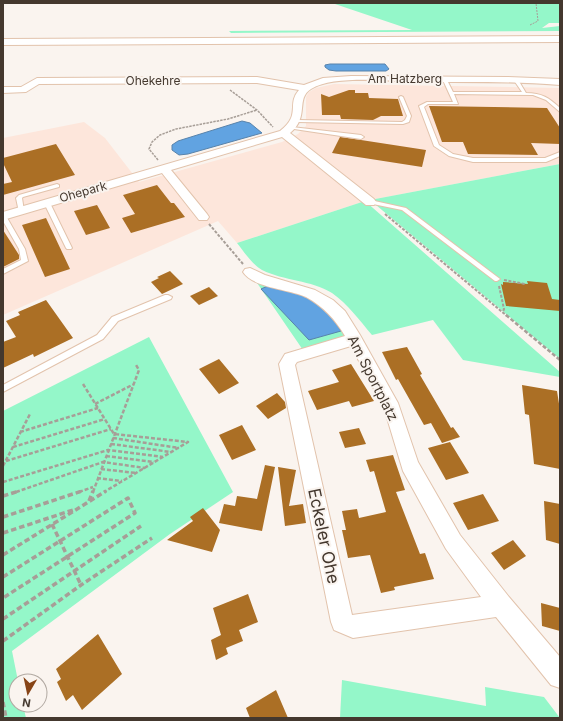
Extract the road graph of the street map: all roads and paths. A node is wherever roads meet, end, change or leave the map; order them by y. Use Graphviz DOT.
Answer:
graph roads {
  1 [pos="536,3"];
  2 [pos="531,30"];
  3 [pos="560,34"];
  4 [pos="3,38"];
  5 [pos="560,39"];
  6 [pos="3,42"];
  7 [pos="444,79"];
  8 [pos="515,79"];
  9 [pos="560,82"];
  10 [pos="227,87"];
  11 [pos="306,88"];
  12 [pos="3,90"];
  13 [pos="451,93"];
  14 [pos="525,94"];
  15 [pos="401,96"];
  16 [pos="257,110"];
  17 [pos="560,111"];
  18 [pos="291,127"];
  19 [pos="361,137"];
  20 [pos="560,154"];
  21 [pos="164,168"];
  22 [pos="57,186"];
  23 [pos="370,202"];
  24 [pos="47,203"];
  25 [pos="21,211"];
  26 [pos="3,216"];
  27 [pos="203,217"];
  28 [pos="69,248"];
  29 [pos="3,272"];
  30 [pos="250,272"];
  31 [pos="497,280"];
  32 [pos="525,284"];
  33 [pos="168,297"];
  34 [pos="503,312"];
  35 [pos="355,339"];
  36 [pos="560,360"];
  37 [pos="136,365"];
  38 [pos="82,384"];
  39 [pos="134,384"];
  40 [pos="3,389"];
  41 [pos="95,404"];
  42 [pos="98,408"];
  43 [pos="30,414"];
  44 [pos="105,419"];
  45 [pos="111,429"];
  46 [pos="20,432"];
  47 [pos="114,434"];
  48 [pos="113,438"];
  49 [pos="111,444"];
  50 [pos="13,447"];
  51 [pos="180,448"];
  52 [pos="108,450"];
  53 [pos="172,452"];
  54 [pos="106,456"];
  55 [pos="164,457"];
  56 [pos="6,461"];
  57 [pos="103,462"];
  58 [pos="154,462"];
  59 [pos="3,466"];
  60 [pos="145,468"];
  61 [pos="101,469"];
  62 [pos="136,473"];
  63 [pos="97,478"];
  64 [pos="122,481"];
  65 [pos="3,482"];
  66 [pos="94,487"];
  67 [pos="3,496"];
  68 [pos="88,501"];
  69 [pos="76,508"];
  70 [pos="3,517"];
  71 [pos="52,524"];
  72 [pos="141,526"];
  73 [pos="3,533"];
  74 [pos="152,538"];
  75 [pos="61,542"];
  76 [pos="3,555"];
  77 [pos="68,556"];
  78 [pos="75,571"];
  79 [pos="3,577"];
  80 [pos="81,585"];
  81 [pos="3,598"];
  82 [pos="501,605"];
  83 [pos="3,619"];
  84 [pos="3,641"];
  85 [pos="560,676"];
  86 [pos="3,702"];
  87 [pos="6,718"];
  1 -- 2 [label="path"];
  2 -- 3 [label="highway"];
  2 -- 4 [label="highway"];
  5 -- 6 [label="highway"];
  7 -- 8 [label="street, Am Hatzberg"];
  7 -- 11 [label="street, Am Hatzberg"];
  7 -- 13 [label="lane"];
  8 -- 9 [label="street, Am Hatzberg"];
  8 -- 14 [label="lane"];
  10 -- 16 [label="path"];
  11 -- 12 [label="street, Ohekehre"];
  11 -- 18 [label="street"];
  13 -- 14 [label="lane"];
  13 -- 20 [label="lane"];
  14 -- 17 [label="lane"];
  15 -- 18 [label="lane"];
  16 -- 18 [label="path"];
  16 -- 21 [label="path"];
  18 -- 19 [label="lane"];
  18 -- 21 [label="street"];
  18 -- 23 [label="street"];
  21 -- 24 [label="street, Ohepark"];
  21 -- 27 [label="street"];
  22 -- 25 [label="lane"];
  23 -- 31 [label="lane"];
  23 -- 34 [label="path"];
  24 -- 25 [label="street, Ohepark"];
  24 -- 28 [label="lane"];
  25 -- 26 [label="street, Ohepark"];
  26 -- 29 [label="lane"];
  27 -- 30 [label="path"];
  30 -- 35 [label="street, Am Sportplatz"];
  31 -- 32 [label="path"];
  31 -- 34 [label="path"];
  33 -- 40 [label="lane"];
  34 -- 36 [label="path"];
  35 -- 82 [label="street, Am Sportplatz"];
  35 -- 82 [label="street, Eckeler Ohe"];
  37 -- 39 [label="path"];
  38 -- 41 [label="path"];
  39 -- 41 [label="path"];
  39 -- 47 [label="path"];
  41 -- 42 [label="path"];
  42 -- 44 [label="path"];
  42 -- 46 [label="path"];
  43 -- 46 [label="path"];
  44 -- 45 [label="path"];
  44 -- 50 [label="path"];
  45 -- 47 [label="path"];
  45 -- 56 [label="path"];
  46 -- 50 [label="path"];
  47 -- 48 [label="path"];
  47 -- 51 [label="path"];
  48 -- 49 [label="path"];
  48 -- 51 [label="path"];
  49 -- 52 [label="path"];
  49 -- 53 [label="path"];
  50 -- 56 [label="path"];
  51 -- 53 [label="path"];
  52 -- 54 [label="path"];
  52 -- 55 [label="path"];
  52 -- 65 [label="path"];
  53 -- 55 [label="path"];
  54 -- 57 [label="path"];
  54 -- 58 [label="path"];
  55 -- 58 [label="path"];
  56 -- 59 [label="path"];
  57 -- 60 [label="path"];
  57 -- 61 [label="path"];
  57 -- 67 [label="path"];
  58 -- 60 [label="path"];
  60 -- 62 [label="path"];
  61 -- 62 [label="path"];
  61 -- 63 [label="path"];
  62 -- 64 [label="path"];
  63 -- 64 [label="path"];
  63 -- 66 [label="path"];
  64 -- 68 [label="path"];
  66 -- 68 [label="path"];
  66 -- 70 [label="path"];
  68 -- 69 [label="path"];
  69 -- 71 [label="path"];
  69 -- 73 [label="path"];
  71 -- 75 [label="path"];
  71 -- 76 [label="path"];
  72 -- 78 [label="path"];
  74 -- 80 [label="path"];
  75 -- 77 [label="path"];
  75 -- 77 [label="path"];
  75 -- 79 [label="path"];
  77 -- 78 [label="path"];
  77 -- 81 [label="path"];
  78 -- 80 [label="path"];
  78 -- 83 [label="path"];
  80 -- 84 [label="path"];
  82 -- 85 [label="street, Am Sportplatz"];
  86 -- 87 [label="path"];
}
